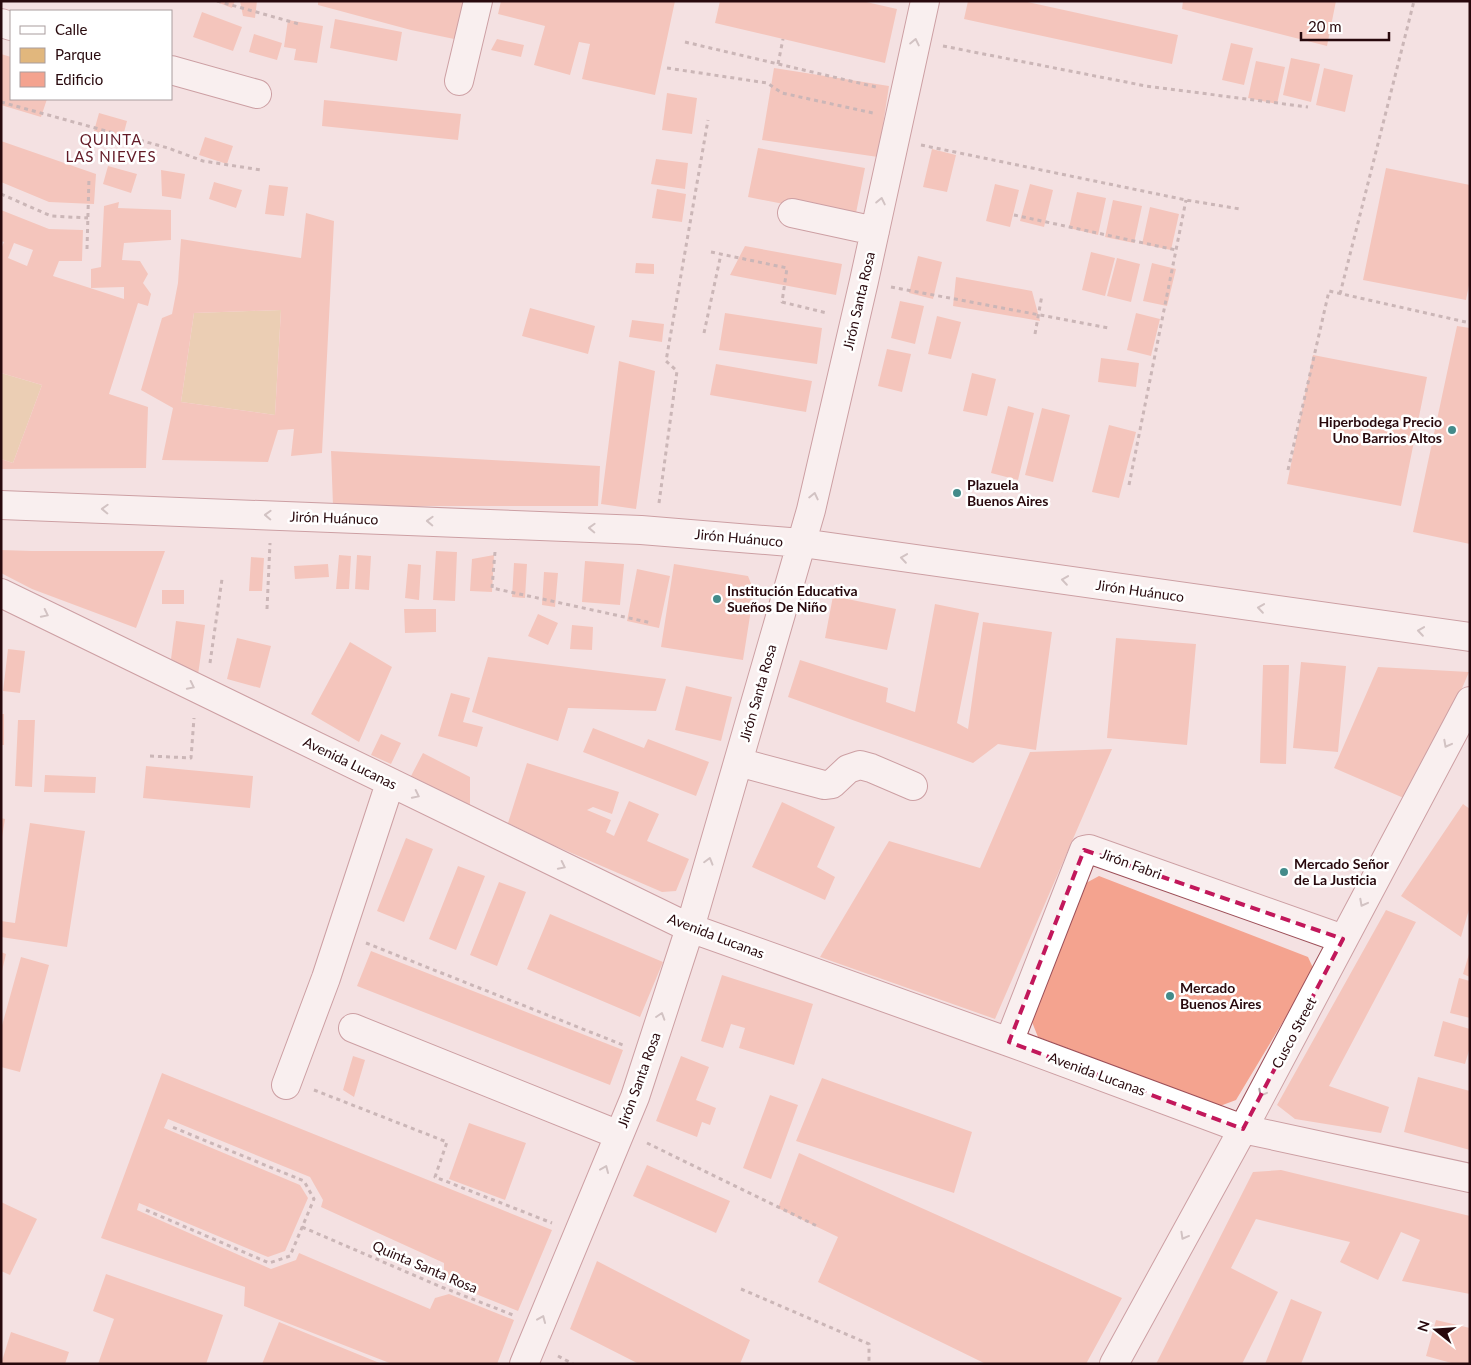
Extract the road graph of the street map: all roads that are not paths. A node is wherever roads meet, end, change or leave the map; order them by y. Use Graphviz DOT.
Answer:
graph roads {
  1 [pos="478,1"];
  2 [pos="925,1"];
  3 [pos="172,70"];
  4 [pos="459,81"];
  5 [pos="257,94"];
  6 [pos="792,213"];
  7 [pos="875,231"];
  8 [pos="1,505"];
  9 [pos="802,543"];
  10 [pos="1,593"];
  11 [pos="1470,637"];
  12 [pos="1470,701"];
  13 [pos="738,762"];
  14 [pos="390,782"];
  15 [pos="913,786"];
  16 [pos="690,928"];
  17 [pos="1343,940"];
  18 [pos="353,1028"];
  19 [pos="1009,1042"];
  20 [pos="286,1085"];
  21 [pos="1243,1129"];
  22 [pos="620,1132"];
  23 [pos="1470,1178"];
  24 [pos="524,1364"];
  25 [pos="1114,1364"];
  1 -- 4 [label="street"];
  7 -- 2 [label="street, Jirón Santa Rosa, one-way"];
  3 -- 5 [label="street"];
  6 -- 7 [label="street"];
  9 -- 7 [label="street, Jirón Santa Rosa, one-way"];
  9 -- 8 [label="street, Jirón Huánuco, one-way"];
  11 -- 9 [label="street, Jirón Huánuco, one-way"];
  9 -- 13 [label="street, Jirón Santa Rosa"];
  10 -- 14 [label="street, Avenida Lucanas, one-way"];
  12 -- 17 [label="street, Cusco Street, one-way"];
  13 -- 15 [label="street"];
  16 -- 13 [label="street, Jirón Santa Rosa, one-way"];
  14 -- 16 [label="street, Avenida Lucanas, one-way"];
  14 -- 20 [label="street"];
  16 -- 19 [label="street, Avenida Lucanas"];
  22 -- 16 [label="street, Jirón Santa Rosa, one-way"];
  17 -- 19 [label="street, Jirón Fabri"];
  17 -- 21 [label="street, Cusco Street, one-way"];
  18 -- 22 [label="street"];
  19 -- 21 [label="street, Avenida Lucanas"];
  21 -- 23 [label="street, Avenida Lucanas"];
  21 -- 25 [label="street, Cusco Street, one-way"];
  24 -- 22 [label="street, Jirón Santa Rosa, one-way"];
}
